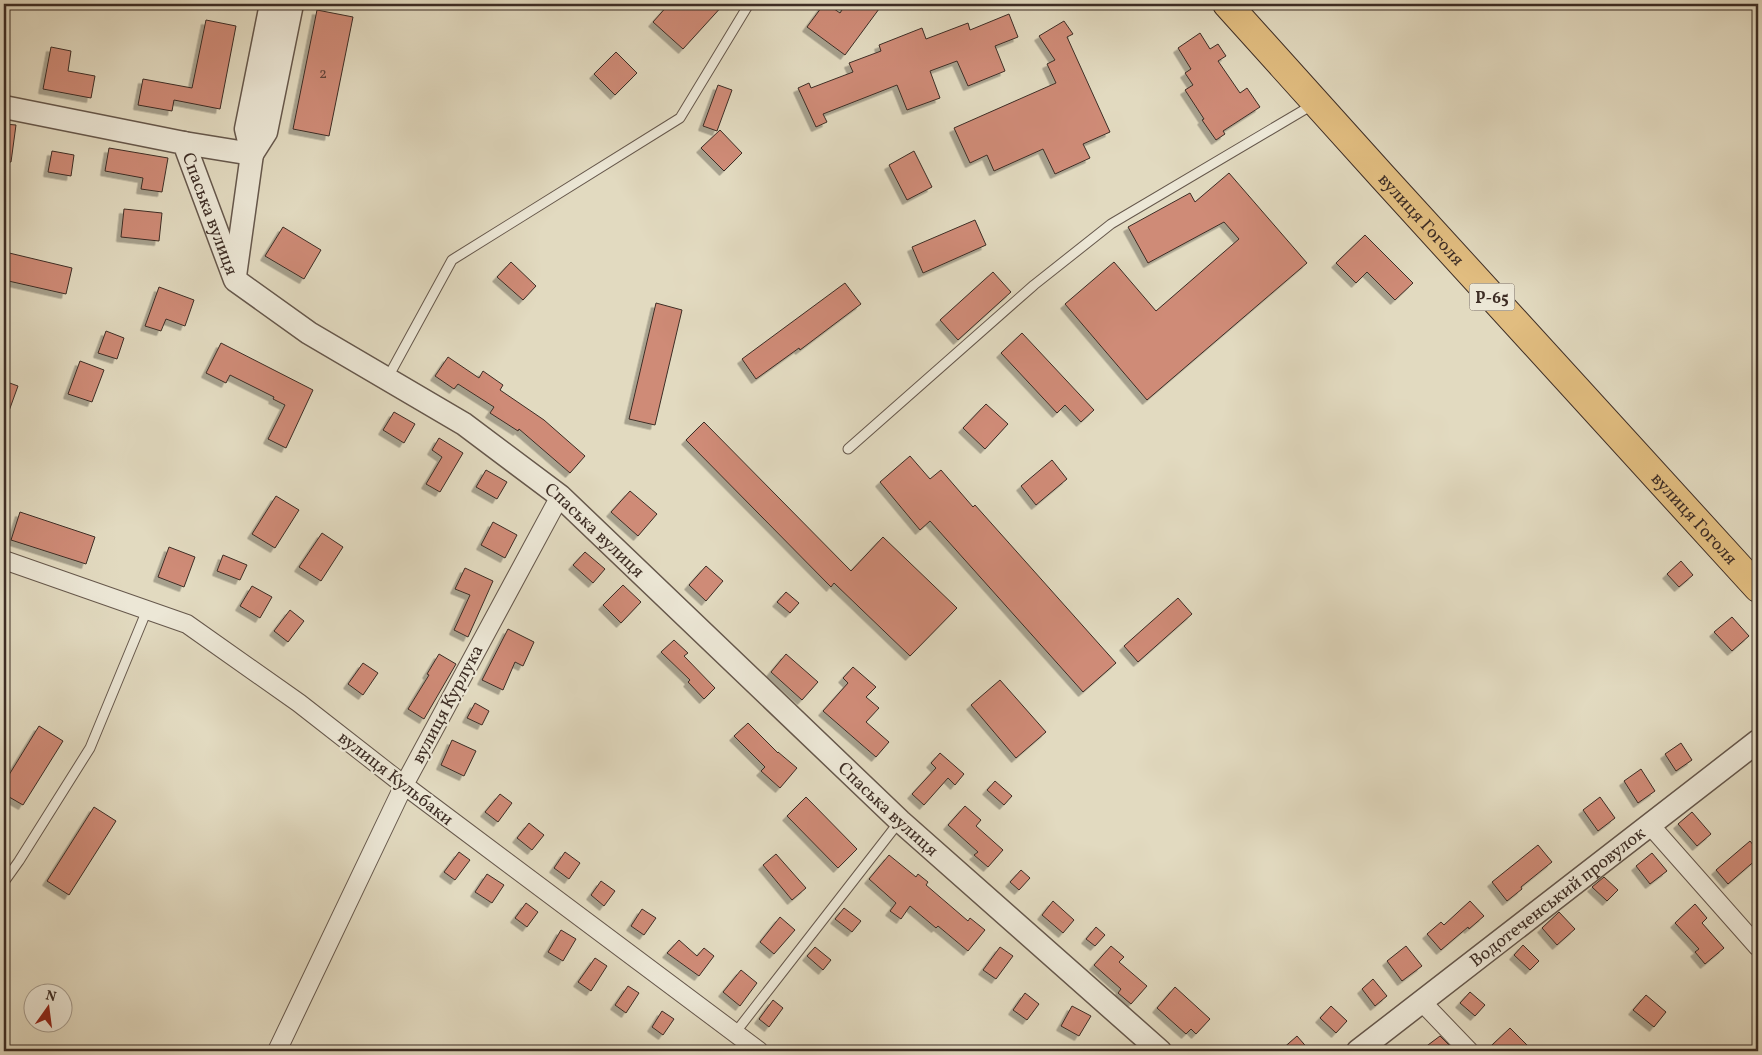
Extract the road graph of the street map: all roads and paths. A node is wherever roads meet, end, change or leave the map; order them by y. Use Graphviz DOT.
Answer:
graph roads {
  1 [pos="271,4"];
  2 [pos="292,4"];
  3 [pos="749,4"];
  4 [pos="1227,4"];
  5 [pos="1316,103"];
  6 [pos="4,107"];
  7 [pos="184,143"];
  8 [pos="252,154"];
  9 [pos="235,280"];
  10 [pos="387,379"];
  11 [pos="848,449"];
  12 [pos="560,496"];
  13 [pos="4,560"];
  14 [pos="1758,588"];
  15 [pos="147,610"];
  16 [pos="1758,741"];
  17 [pos="404,785"];
  18 [pos="900,822"];
  19 [pos="1650,825"];
  20 [pos="4,882"];
  21 [pos="1758,947"];
  22 [pos="1422,1002"];
  23 [pos="736,1034"];
  24 [pos="277,1051"];
  25 [pos="759,1051"];
  26 [pos="1160,1051"];
  27 [pos="1358,1051"];
  28 [pos="1469,1051"];
  1 -- 8 [label="street"];
  2 -- 8 [label="street"];
  3 -- 10 [label="lane"];
  4 -- 5 [label="main road, вулиця Гоголя / Р-65"];
  5 -- 11 [label="lane"];
  5 -- 14 [label="main road, вулиця Гоголя / Р-65"];
  6 -- 7 [label="street, Спаська вулиця"];
  7 -- 8 [label="street"];
  7 -- 9 [label="street, Спаська вулиця"];
  8 -- 9 [label="street"];
  9 -- 10 [label="street, Спаська вулиця"];
  10 -- 12 [label="street, Спаська вулиця"];
  12 -- 17 [label="street, вулиця Курлука"];
  12 -- 18 [label="street, Спаська вулиця"];
  13 -- 15 [label="street, вулиця Кульбаки"];
  15 -- 17 [label="street, вулиця Кульбаки"];
  15 -- 20 [label="lane"];
  16 -- 19 [label="street, Водотеченський провулок"];
  17 -- 23 [label="street, вулиця Кульбаки"];
  17 -- 24 [label="street, вулиця Курлука"];
  18 -- 23 [label="lane"];
  18 -- 26 [label="street, Спаська вулиця"];
  19 -- 21 [label="street"];
  19 -- 22 [label="street, Водотеченський провулок"];
  22 -- 27 [label="street, Водотеченський провулок"];
  22 -- 28 [label="street"];
  23 -- 25 [label="street, вулиця Кульбаки"];
}
